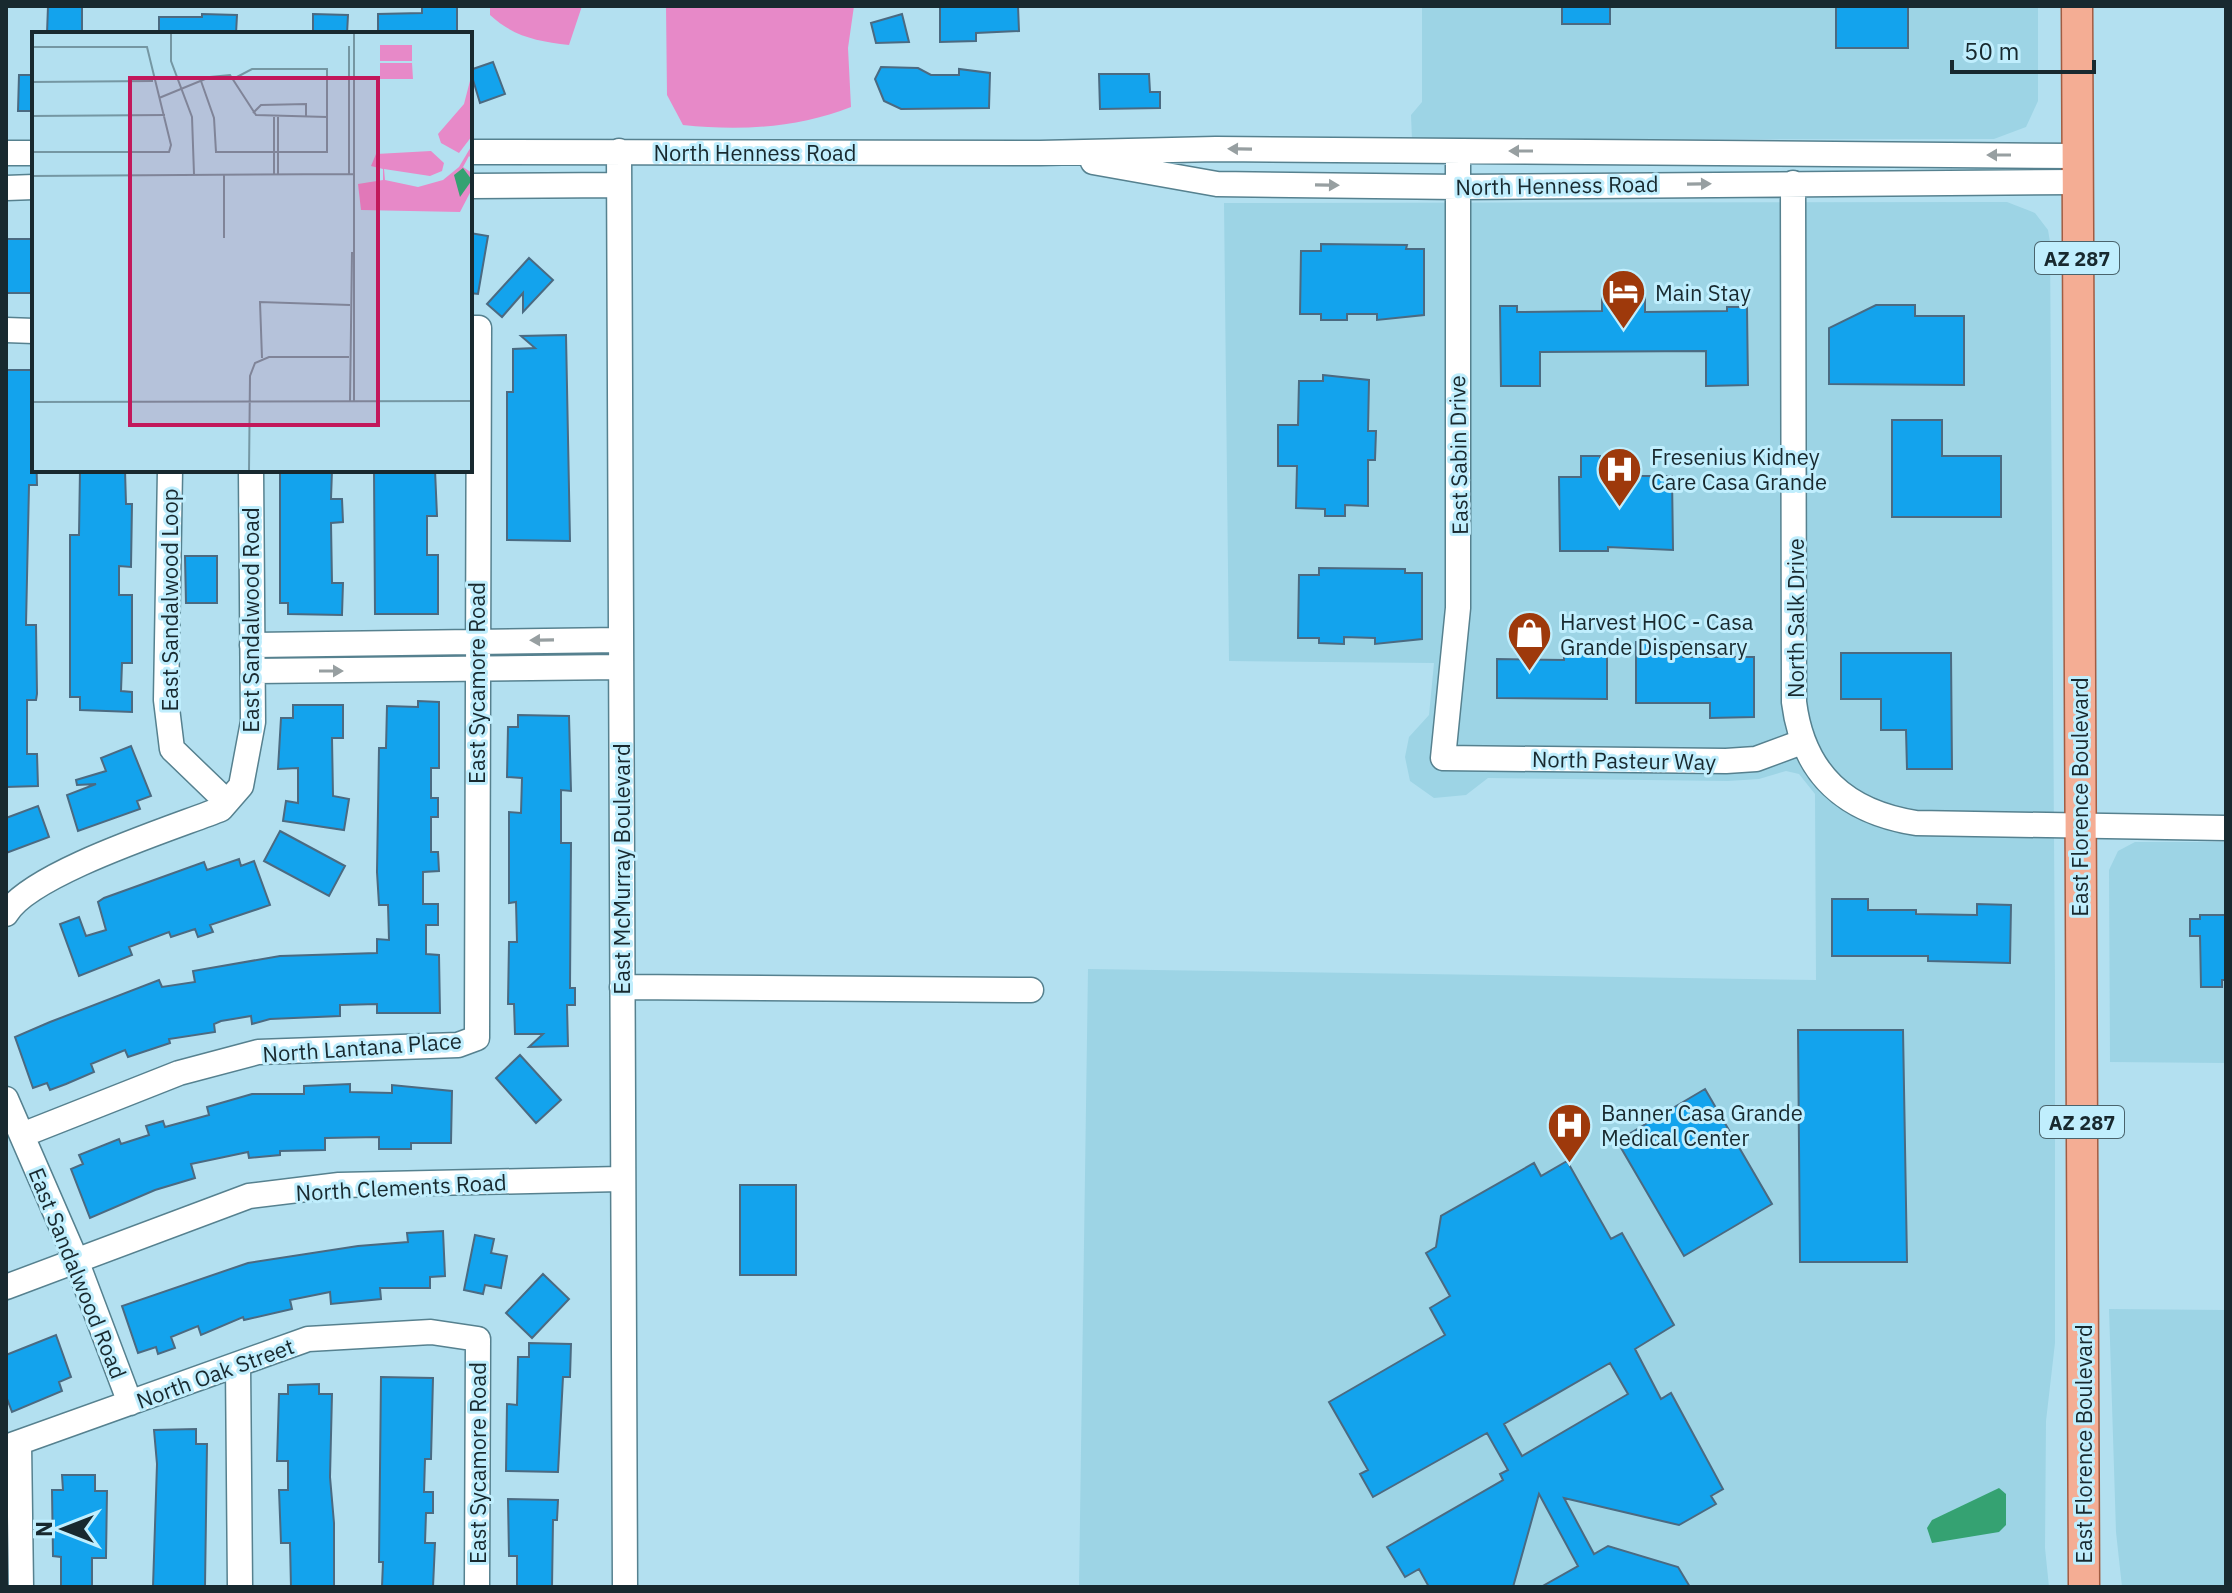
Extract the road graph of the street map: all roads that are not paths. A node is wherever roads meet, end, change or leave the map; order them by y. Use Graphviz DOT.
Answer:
graph roads {
  1 [pos="2077,6"];
  2 [pos="619,151"];
  3 [pos="1458,151"];
  4 [pos="472,152"];
  5 [pos="6,153"];
  6 [pos="32,153"];
  7 [pos="1040,153"];
  8 [pos="2077,169"];
  9 [pos="1793,183"];
  10 [pos="619,185"];
  11 [pos="472,186"];
  12 [pos="32,187"];
  13 [pos="1458,187"];
  14 [pos="6,188"];
  15 [pos="474,328"];
  16 [pos="6,330"];
  17 [pos="32,331"];
  18 [pos="170,472"];
  19 [pos="251,472"];
  20 [pos="620,640"];
  21 [pos="476,641"];
  22 [pos="252,645"];
  23 [pos="620,667"];
  24 [pos="253,671"];
  25 [pos="476,671"];
  26 [pos="1802,742"];
  27 [pos="1443,758"];
  28 [pos="227,802"];
  29 [pos="2079,827"];
  30 [pos="2226,828"];
  31 [pos="6,914"];
  32 [pos="622,987"];
  33 [pos="1031,990"];
  34 [pos="477,1038"];
  35 [pos="12,1119"];
  36 [pos="620,1179"];
  37 [pos="76,1260"];
  38 [pos="6,1287"];
  39 [pos="478,1339"];
  40 [pos="238,1365"];
  41 [pos="130,1403"];
  42 [pos="13,1445"];
  43 [pos="21,1587"];
  44 [pos="240,1587"];
  45 [pos="477,1587"];
  46 [pos="625,1587"];
  47 [pos="2084,1587"];
  1 -- 8 [label="main road, East Florence Boulevard / AZ 287"];
  2 -- 4 [label="street, North Henness Road"];
  2 -- 7 [label="street, North Henness Road"];
  2 -- 10 [label="street, East McMurray Boulevard"];
  3 -- 7 [label="street, North Henness Road, one-way"];
  8 -- 3 [label="street, North Henness Road, one-way"];
  3 -- 13 [label="street, East Sabin Drive"];
  5 -- 6 [label="street"];
  7 -- 13 [label="street, North Henness Road, one-way"];
  8 -- 9 [label="street, North Henness Road"];
  8 -- 29 [label="main road, East Florence Boulevard / AZ 287"];
  13 -- 9 [label="street, North Henness Road, one-way"];
  9 -- 26 [label="street, North Salk Drive"];
  10 -- 11 [label="street"];
  10 -- 20 [label="street, East McMurray Boulevard"];
  12 -- 14 [label="street"];
  13 -- 27 [label="street, East Sabin Drive"];
  15 -- 21 [label="street, East Sycamore Road"];
  16 -- 17 [label="street"];
  18 -- 28 [label="street, East Sandalwood Loop"];
  19 -- 22 [label="street, East Sandalwood Road"];
  20 -- 21 [label="street, one-way"];
  20 -- 23 [label="street, East McMurray Boulevard"];
  21 -- 22 [label="street"];
  21 -- 25 [label="street, East Sycamore Road"];
  22 -- 24 [label="street, East Sandalwood Road"];
  23 -- 25 [label="street"];
  23 -- 32 [label="street, East McMurray Boulevard"];
  24 -- 25 [label="street, one-way"];
  24 -- 28 [label="street, East Sandalwood Road"];
  25 -- 34 [label="street, East Sycamore Road"];
  26 -- 27 [label="street, North Pasteur Way"];
  26 -- 29 [label="street, North Salk Drive"];
  28 -- 31 [label="street"];
  29 -- 30 [label="street, North Salk Drive"];
  29 -- 47 [label="main road, East Florence Boulevard / AZ 287"];
  32 -- 33 [label="street"];
  32 -- 36 [label="street, East McMurray Boulevard"];
  34 -- 35 [label="street, North Lantana Place"];
  35 -- 37 [label="street, East Sandalwood Road"];
  36 -- 37 [label="street, North Clements Road"];
  36 -- 46 [label="street, East McMurray Boulevard"];
  37 -- 38 [label="street, North Clements Road"];
  37 -- 41 [label="street, East Sandalwood Road"];
  39 -- 40 [label="street, North Oak Street"];
  39 -- 45 [label="street, East Sycamore Road"];
  40 -- 41 [label="street, North Oak Street"];
  40 -- 44 [label="street"];
  41 -- 42 [label="street, North Oak Street"];
  42 -- 43 [label="street"];
}
